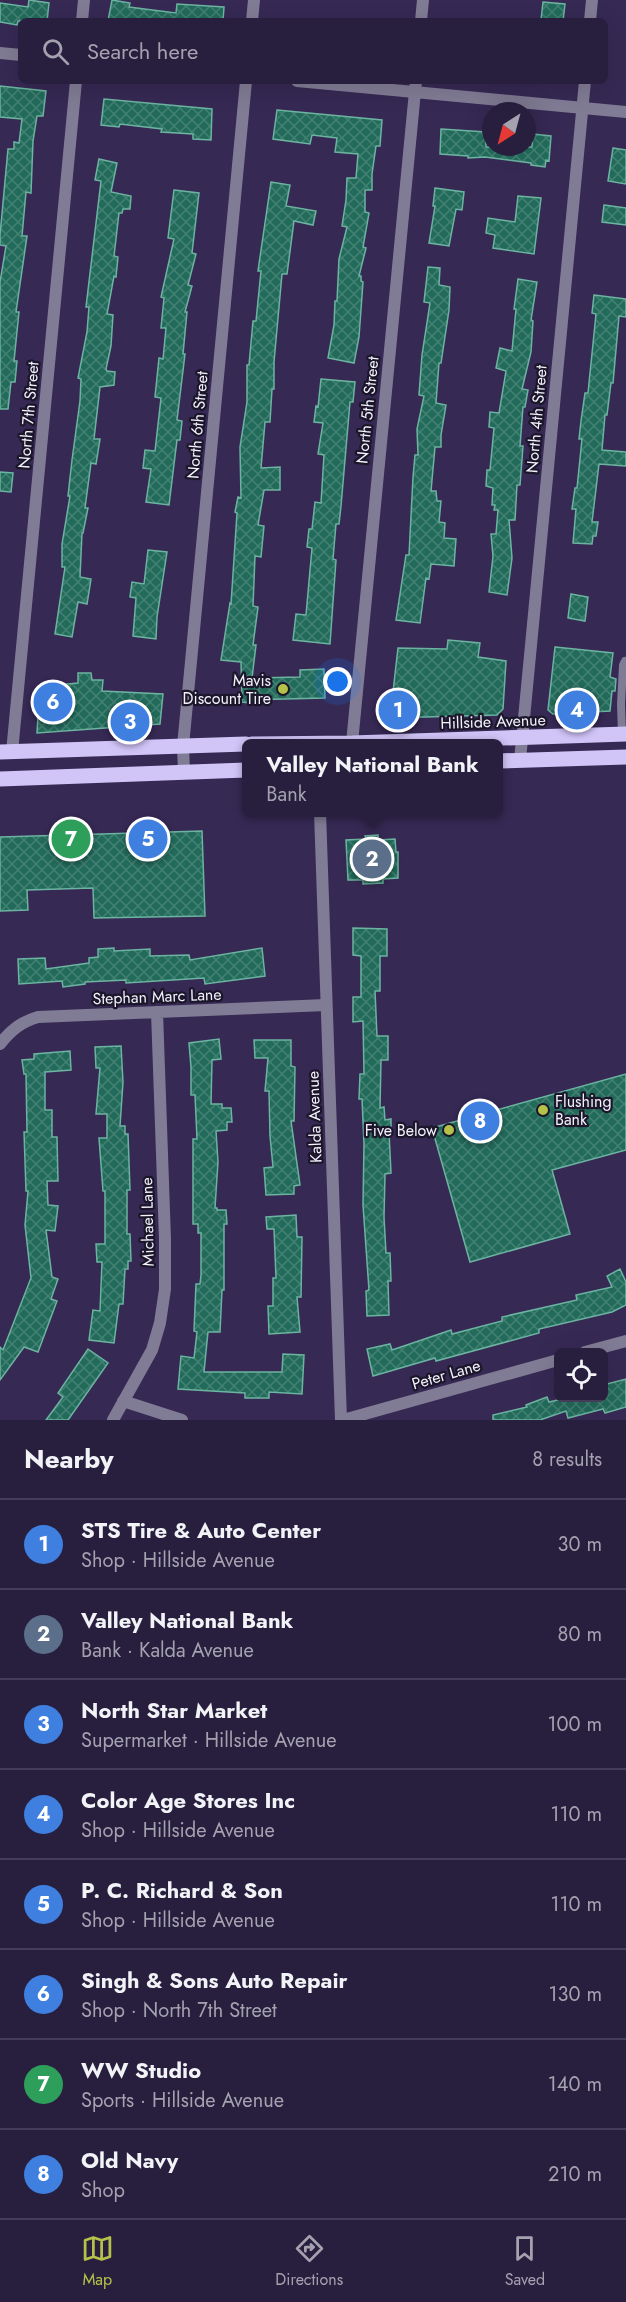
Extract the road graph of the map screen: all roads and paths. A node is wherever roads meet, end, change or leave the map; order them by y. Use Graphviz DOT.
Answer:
graph roads {
  1 [pos="84,0"];
  2 [pos="254,0"];
  3 [pos="423,0"];
  4 [pos="592,0"];
  5 [pos="82,18"];
  6 [pos="252,18"];
  7 [pos="422,18"];
  8 [pos="590,18"];
  9 [pos="0,53"];
  10 [pos="18,55"];
  11 [pos="76,84"];
  12 [pos="246,84"];
  13 [pos="356,84"];
  14 [pos="585,84"];
  15 [pos="415,87"];
  16 [pos="582,108"];
  17 [pos="626,112"];
  18 [pos="626,661"];
  19 [pos="624,734"];
  20 [pos="522,738"];
  21 [pos="352,739"];
  22 [pos="488,739"];
  23 [pos="242,744"];
  24 [pos="183,746"];
  25 [pos="6,752"];
  26 [pos="626,757"];
  27 [pos="520,760"];
  28 [pos="503,761"];
  29 [pos="242,770"];
  30 [pos="184,772"];
  31 [pos="0,778"];
  32 [pos="320,817"];
  33 [pos="326,1005"];
  34 [pos="157,1012"];
  35 [pos="0,1044"];
  36 [pos="626,1341"];
  37 [pos="602,1348"];
  38 [pos="554,1361"];
  39 [pos="123,1401"];
  40 [pos="113,1420"];
  41 [pos="182,1420"];
  42 [pos="342,1420"];
  1 -- 5 [label="street"];
  2 -- 6 [label="street"];
  3 -- 7 [label="street"];
  4 -- 8 [label="street"];
  9 -- 10 [label="street"];
  11 -- 25 [label="street, North 7th Street"];
  12 -- 24 [label="street, North 6th Street"];
  13 -- 15 [label="street"];
  14 -- 16 [label="street, North 4th Street"];
  15 -- 16 [label="street"];
  15 -- 21 [label="street, North 5th Street"];
  16 -- 17 [label="street"];
  16 -- 20 [label="street, North 4th Street"];
  18 -- 19 [label="lane"];
  19 -- 20 [label="main road, Hillside Avenue"];
  20 -- 22 [label="main road, Hillside Avenue"];
  20 -- 27 [label="street, North 4th Street"];
  23 -- 24 [label="main road"];
  24 -- 25 [label="main road"];
  24 -- 30 [label="street, North 6th Street"];
  26 -- 27 [label="main road"];
  27 -- 28 [label="main road"];
  29 -- 30 [label="main road"];
  30 -- 31 [label="main road"];
  32 -- 33 [label="street, Kalda Avenue"];
  33 -- 34 [label="street, Stephan Marc Lane"];
  33 -- 42 [label="street, Kalda Avenue"];
  34 -- 35 [label="street, Stephan Marc Lane"];
  34 -- 39 [label="street, Michael Lane"];
  36 -- 37 [label="street"];
  38 -- 42 [label="street, Peter Lane"];
  39 -- 40 [label="street, Michael Lane"];
  39 -- 41 [label="street"];
}
